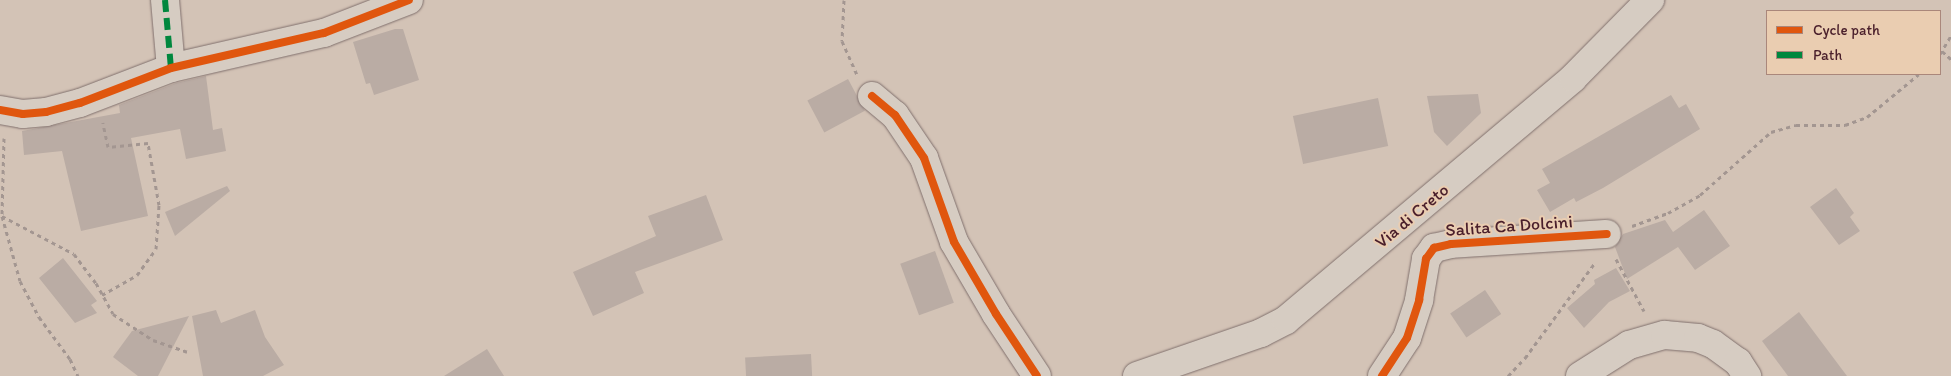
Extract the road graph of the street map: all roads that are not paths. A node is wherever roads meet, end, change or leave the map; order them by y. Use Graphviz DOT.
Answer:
graph roads {
  1 [pos="165,0"];
  2 [pos="409,0"];
  3 [pos="1650,0"];
  4 [pos="171,68"];
  5 [pos="872,96"];
  6 [pos="4,111"];
  7 [pos="1607,234"];
  8 [pos="1038,376"];
  9 [pos="1137,376"];
  10 [pos="1382,376"];
  11 [pos="1580,376"];
  12 [pos="1747,376"];
  1 -- 4 [label="street"];
  2 -- 4 [label="street"];
  3 -- 9 [label="street, Via di Creto"];
  4 -- 6 [label="street"];
  5 -- 8 [label="street"];
  7 -- 10 [label="street, Salita Ca Dolcini"];
  11 -- 12 [label="street"];
}
